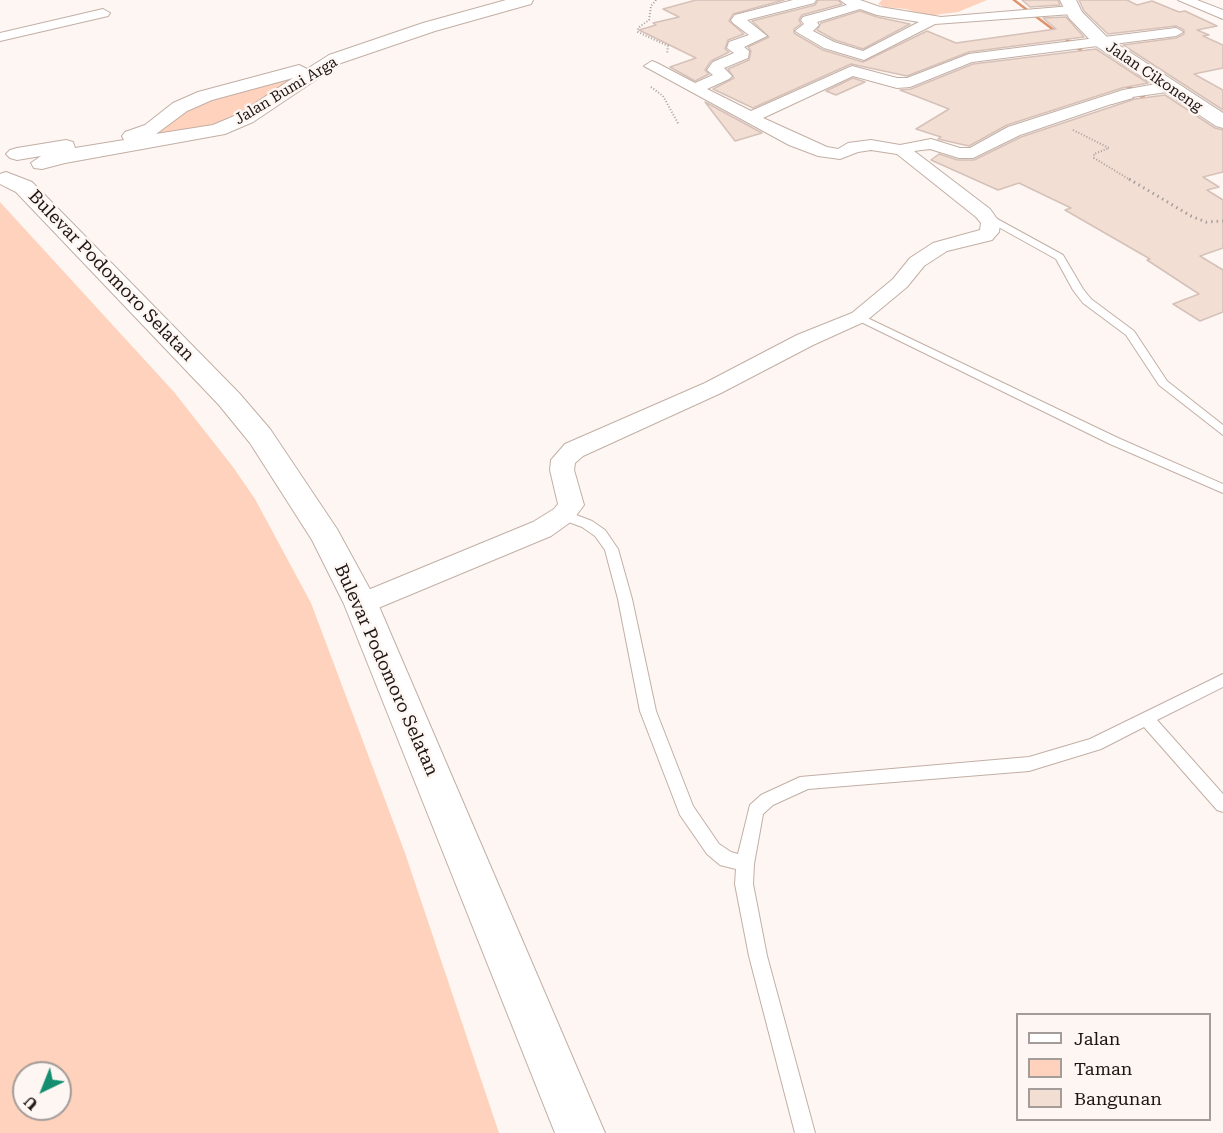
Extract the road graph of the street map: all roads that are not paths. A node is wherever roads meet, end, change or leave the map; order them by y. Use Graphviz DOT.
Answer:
graph roads {
  1 [pos="89,0"];
  2 [pos="525,0"];
  3 [pos="809,0"];
  4 [pos="1212,0"];
  5 [pos="1190,2"];
  6 [pos="853,3"];
  7 [pos="1070,5"];
  8 [pos="103,13"];
  9 [pos="1223,15"];
  10 [pos="933,20"];
  11 [pos="0,21"];
  12 [pos="116,25"];
  13 [pos="1176,32"];
  14 [pos="6,35"];
  15 [pos="1102,42"];
  16 [pos="335,59"];
  17 [pos="652,66"];
  18 [pos="1167,87"];
  19 [pos="696,88"];
  20 [pos="752,117"];
  21 [pos="1223,122"];
  22 [pos="902,150"];
  23 [pos="15,167"];
  24 [pos="987,217"];
  25 [pos="860,317"];
  26 [pos="1223,431"];
  27 [pos="1223,489"];
  28 [pos="563,515"];
  29 [pos="360,604"];
  30 [pos="1223,680"];
  31 [pos="1145,718"];
  32 [pos="1223,805"];
  33 [pos="745,864"];
  34 [pos="580,1133"];
  35 [pos="805,1133"];
  1 -- 8 [label="street"];
  2 -- 16 [label="street, Jalan Bumi Arga"];
  3 -- 19 [label="street"];
  4 -- 5 [label="street"];
  5 -- 9 [label="street"];
  6 -- 10 [label="street"];
  6 -- 10 [label="street"];
  7 -- 10 [label="street"];
  7 -- 15 [label="street, Jalan Cikoneng"];
  8 -- 12 [label="street"];
  8 -- 14 [label="street"];
  11 -- 14 [label="street"];
  13 -- 15 [label="street"];
  15 -- 18 [label="street, Jalan Cikoneng"];
  15 -- 20 [label="street"];
  16 -- 23 [label="street, Jalan Bumi Arga"];
  16 -- 23 [label="street, Jalan Bumi Arga"];
  17 -- 19 [label="street"];
  18 -- 21 [label="street, Jalan Cikoneng"];
  18 -- 22 [label="street"];
  19 -- 20 [label="street"];
  20 -- 22 [label="street"];
  22 -- 24 [label="street"];
  23 -- 29 [label="street, Bulevar Podomoro Selatan"];
  24 -- 25 [label="street"];
  24 -- 26 [label="lane"];
  25 -- 27 [label="lane"];
  25 -- 28 [label="street"];
  28 -- 29 [label="street"];
  28 -- 33 [label="lane"];
  29 -- 34 [label="street, Bulevar Podomoro Selatan"];
  30 -- 31 [label="lane"];
  31 -- 32 [label="lane"];
  31 -- 33 [label="lane"];
  33 -- 35 [label="lane"];
}
